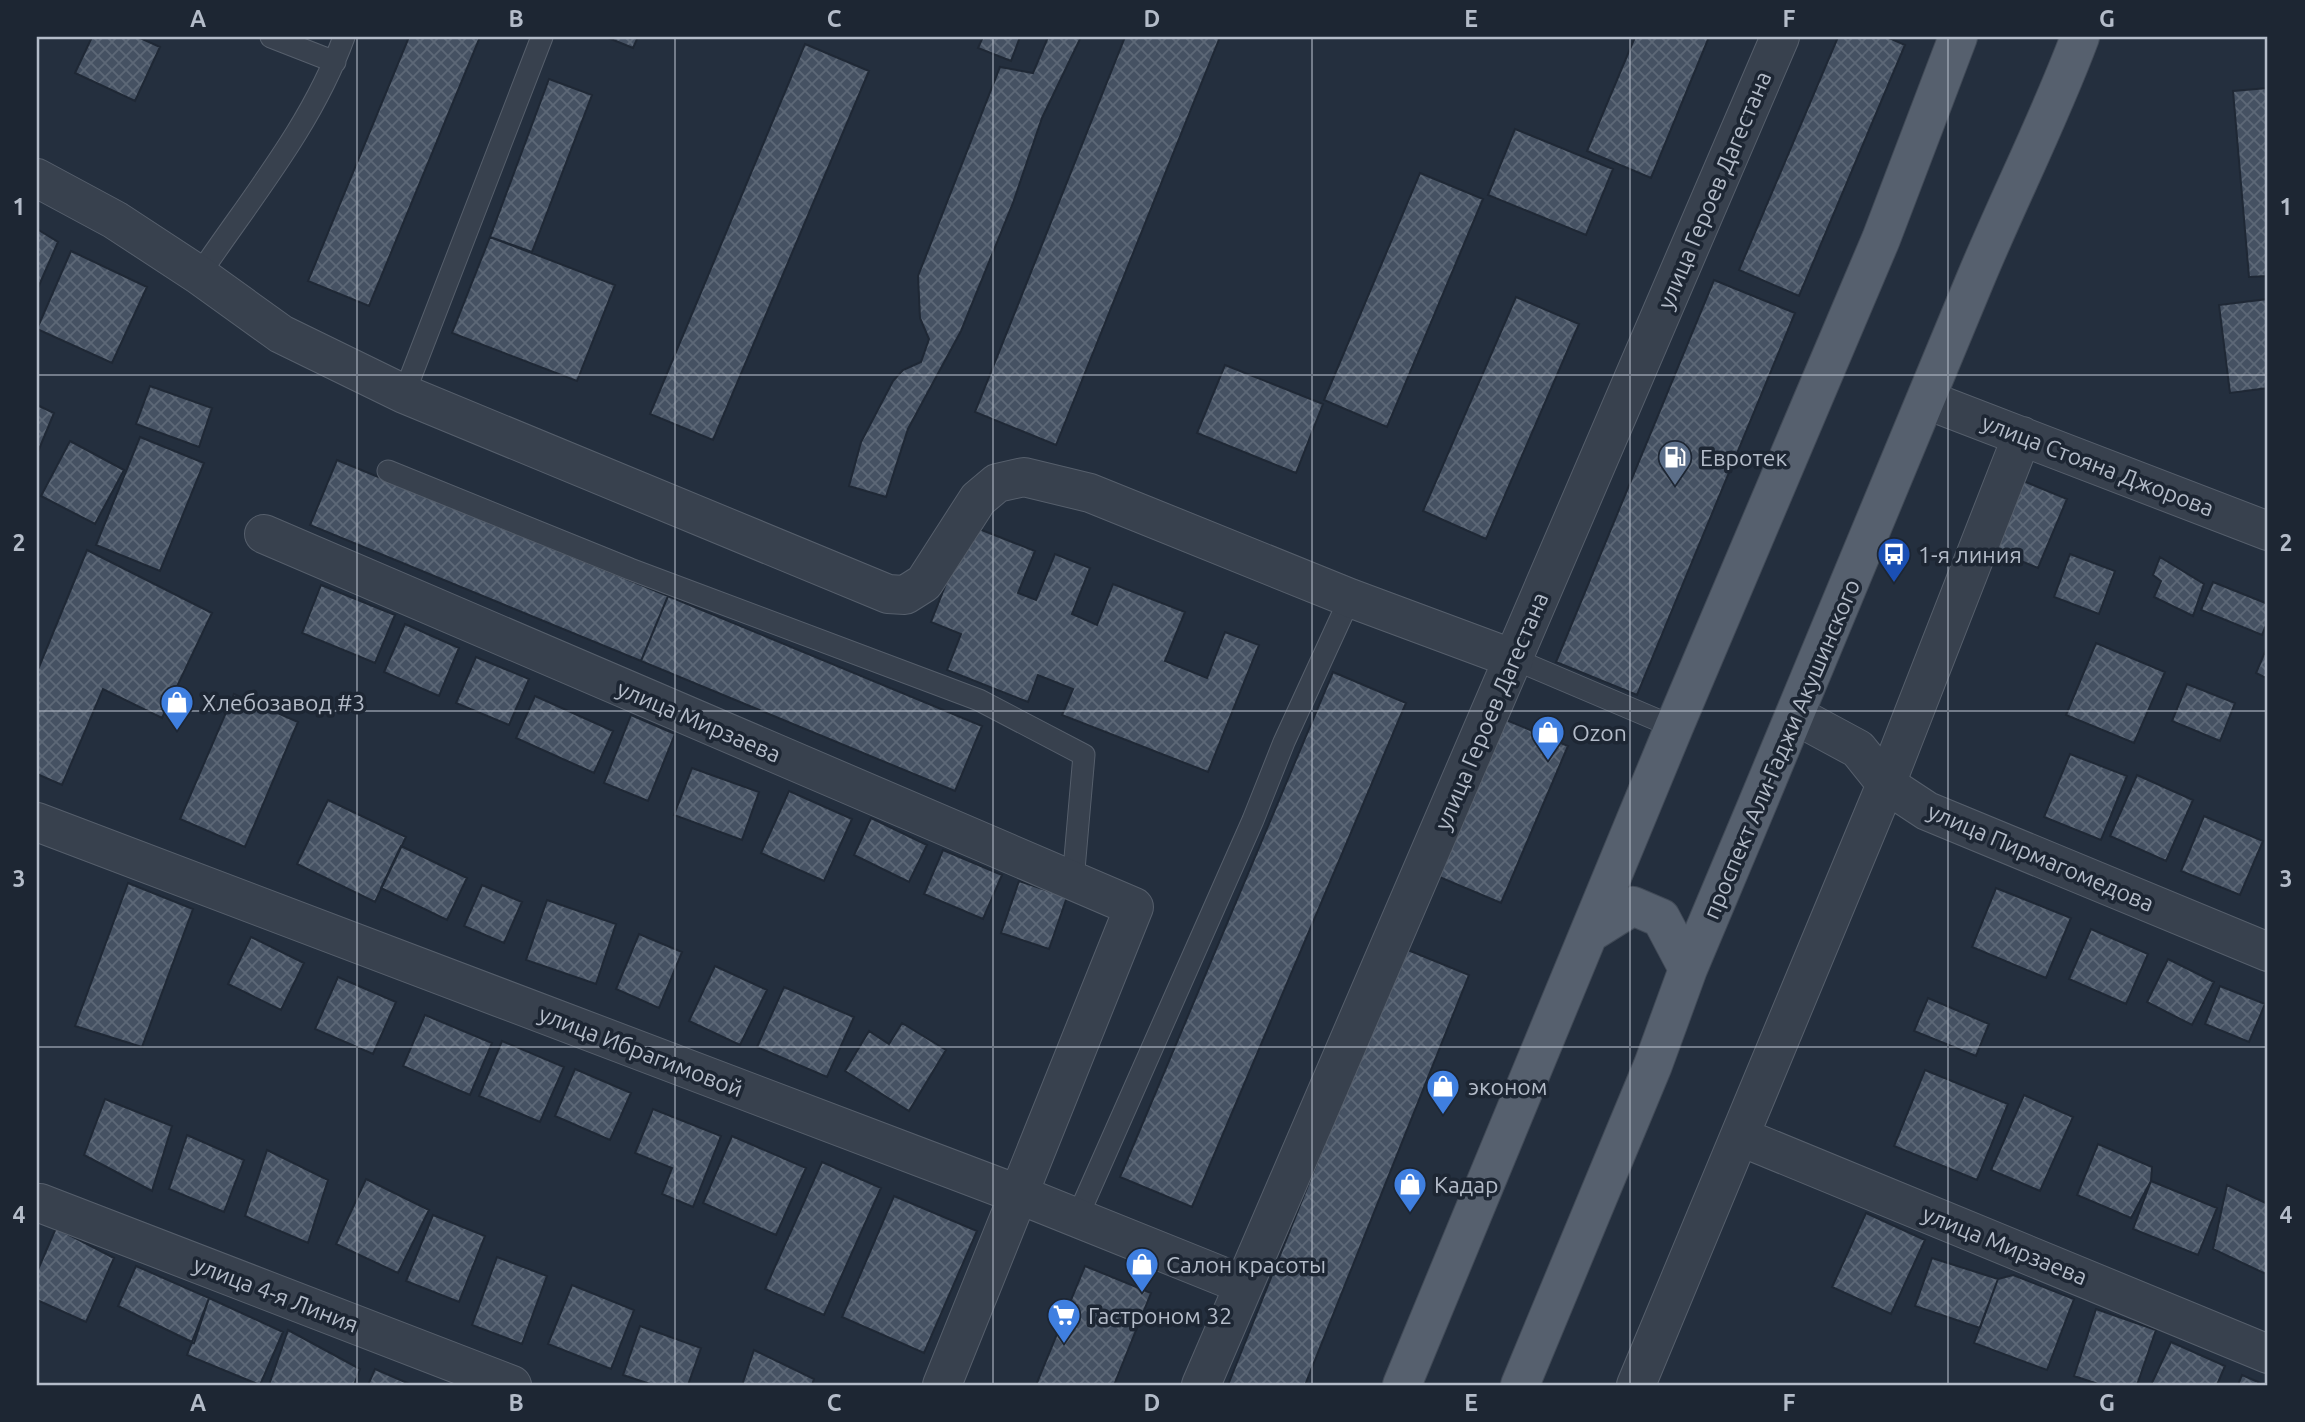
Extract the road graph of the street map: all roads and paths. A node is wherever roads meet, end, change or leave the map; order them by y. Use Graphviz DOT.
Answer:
graph roads {
  1 [pos="271,37"];
  2 [pos="344,37"];
  3 [pos="542,37"];
  4 [pos="1780,37"];
  5 [pos="1958,37"];
  6 [pos="2080,37"];
  7 [pos="335,62"];
  8 [pos="37,178"];
  9 [pos="199,275"];
  10 [pos="404,394"];
  11 [pos="1927,400"];
  12 [pos="2022,436"];
  13 [pos="388,471"];
  14 [pos="2268,531"];
  15 [pos="264,534"];
  16 [pos="1350,598"];
  17 [pos="1514,659"];
  18 [pos="1795,715"];
  19 [pos="1674,727"];
  20 [pos="1886,784"];
  21 [pos="37,822"];
  22 [pos="1073,881"];
  23 [pos="1590,933"];
  24 [pos="2268,952"];
  25 [pos="1688,969"];
  26 [pos="1741,1137"];
  27 [pos="1020,1195"];
  28 [pos="40,1203"];
  29 [pos="1077,1217"];
  30 [pos="1244,1285"];
  31 [pos="2268,1354"];
  32 [pos="512,1385"];
  33 [pos="942,1385"];
  34 [pos="1201,1385"];
  35 [pos="1402,1385"];
  36 [pos="1520,1385"];
  37 [pos="1636,1385"];
  1 -- 7 [label="lane"];
  2 -- 7 [label="lane"];
  3 -- 10 [label="lane"];
  4 -- 17 [label="street, улица Героев Дагестана"];
  5 -- 19 [label="main road"];
  6 -- 11 [label="main road, проспект Али-Гаджи Акушинского"];
  7 -- 9 [label="lane"];
  8 -- 9 [label="street"];
  9 -- 10 [label="street"];
  10 -- 16 [label="street"];
  11 -- 12 [label="street, улица Стояна Джорова"];
  11 -- 18 [label="main road, проспект Али-Гаджи Акушинского"];
  12 -- 14 [label="street, улица Стояна Джорова"];
  12 -- 20 [label="street"];
  13 -- 22 [label="lane"];
  15 -- 22 [label="street, улица Мирзаева"];
  16 -- 17 [label="street"];
  16 -- 29 [label="lane"];
  17 -- 19 [label="lane"];
  17 -- 30 [label="street, улица Героев Дагестана"];
  18 -- 20 [label="street, улица Пирмагомедова"];
  18 -- 25 [label="main road, проспект Али-Гаджи Акушинского"];
  19 -- 23 [label="main road"];
  20 -- 24 [label="street, улица Пирмагомедова"];
  20 -- 26 [label="street"];
  21 -- 27 [label="street, улица Ибрагимовой"];
  22 -- 27 [label="street, улица Мирзаева"];
  23 -- 25 [label="main road"];
  23 -- 35 [label="main road"];
  25 -- 36 [label="main road, проспект Али-Гаджи Акушинского"];
  26 -- 31 [label="street, улица Мирзаева"];
  26 -- 37 [label="street"];
  27 -- 29 [label="street, улица Ибрагимовой"];
  27 -- 33 [label="street"];
  28 -- 32 [label="street, улица 4-я Линия"];
  29 -- 30 [label="street, улица Ибрагимовой"];
  30 -- 34 [label="street, улица Героев Дагестана"];
}
